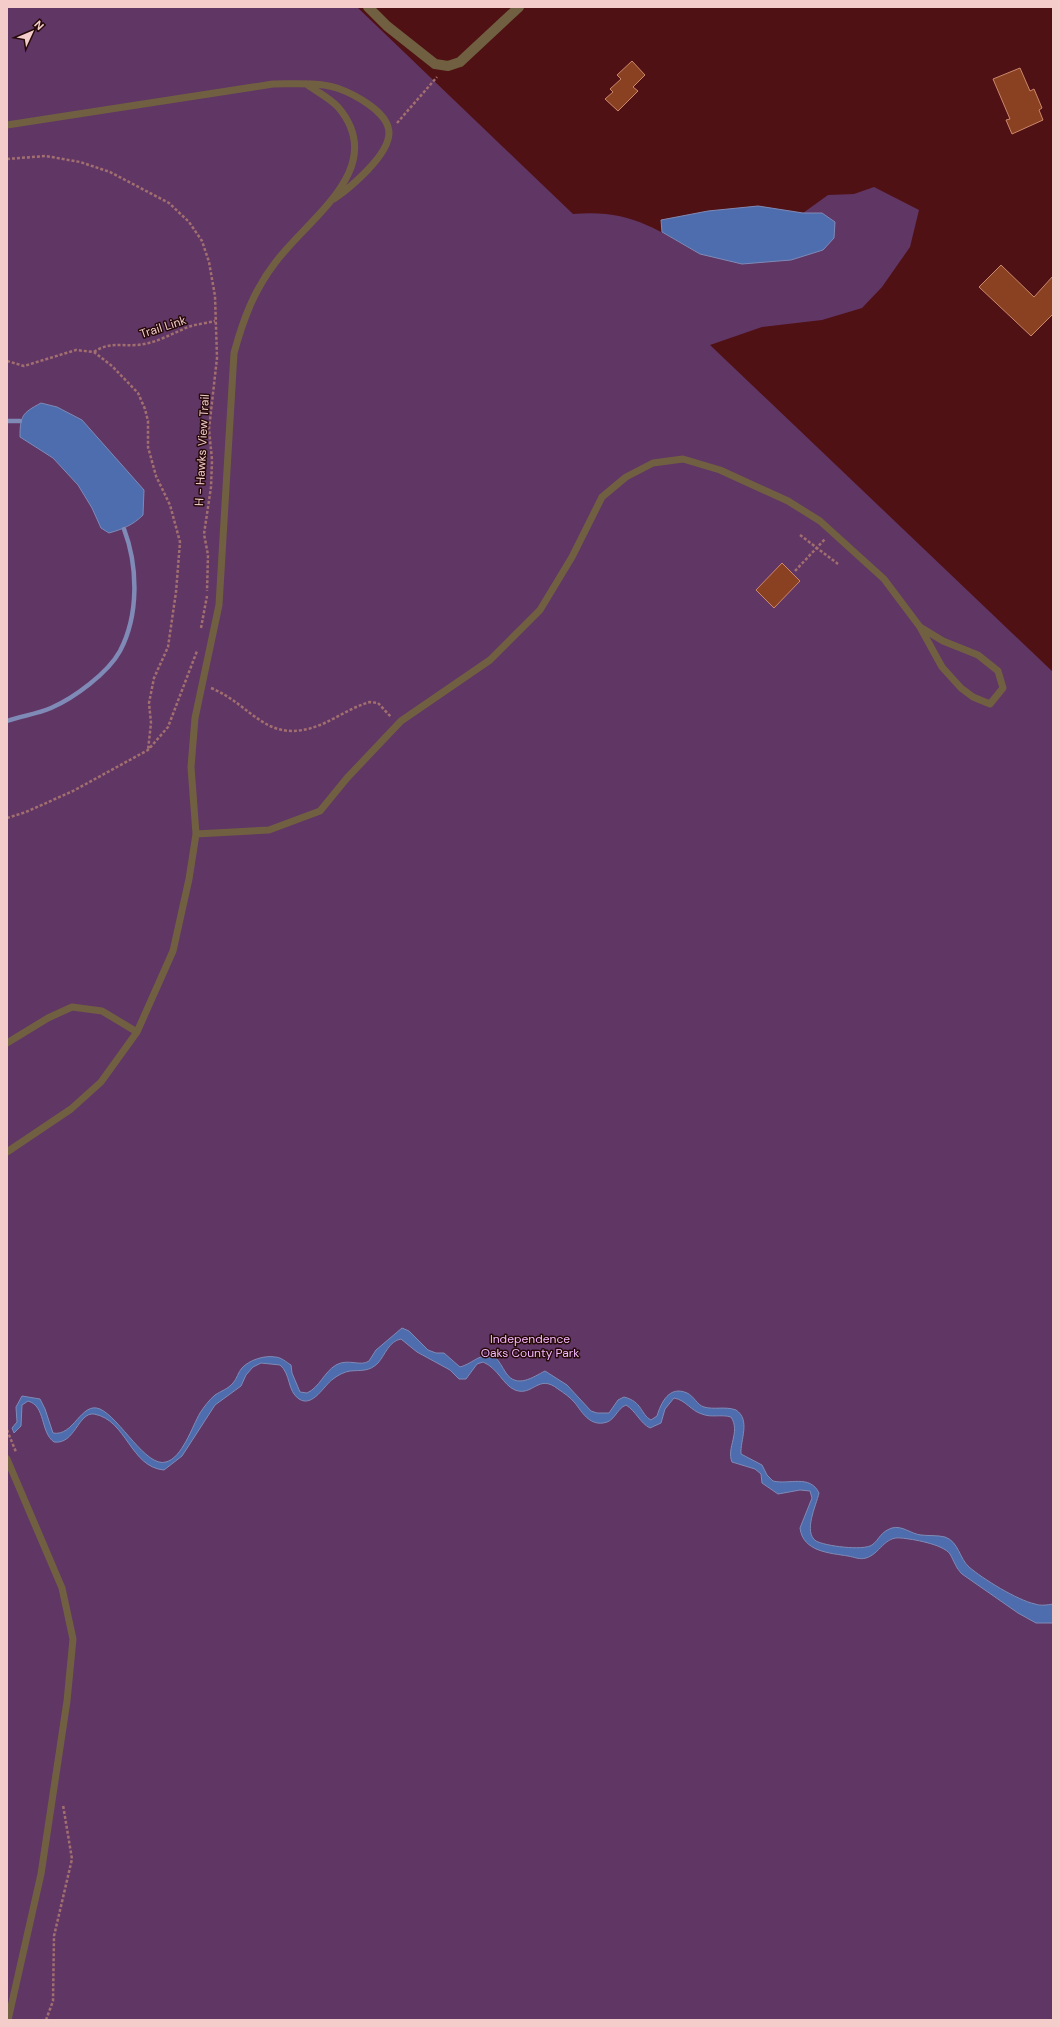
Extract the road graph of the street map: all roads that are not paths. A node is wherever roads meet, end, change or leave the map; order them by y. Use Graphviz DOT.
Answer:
graph roads {
  1 [pos="368,7"];
  2 [pos="520,7"];
  3 [pos="306,84"];
  4 [pos="7,125"];
  5 [pos="332,200"];
  6 [pos="920,627"];
  7 [pos="196,834"];
  8 [pos="137,1032"];
  9 [pos="7,1043"];
  10 [pos="7,1152"];
  11 [pos="7,1459"];
  12 [pos="8,2020"];
  1 -- 2 [label="street"];
  3 -- 4 [label="lane"];
  3 -- 5 [label="lane"];
  3 -- 5 [label="lane"];
  5 -- 7 [label="lane"];
  6 -- 6 [label="lane"];
  6 -- 7 [label="lane"];
  7 -- 8 [label="lane"];
  8 -- 9 [label="lane"];
  8 -- 10 [label="lane"];
  11 -- 12 [label="lane"];
}
